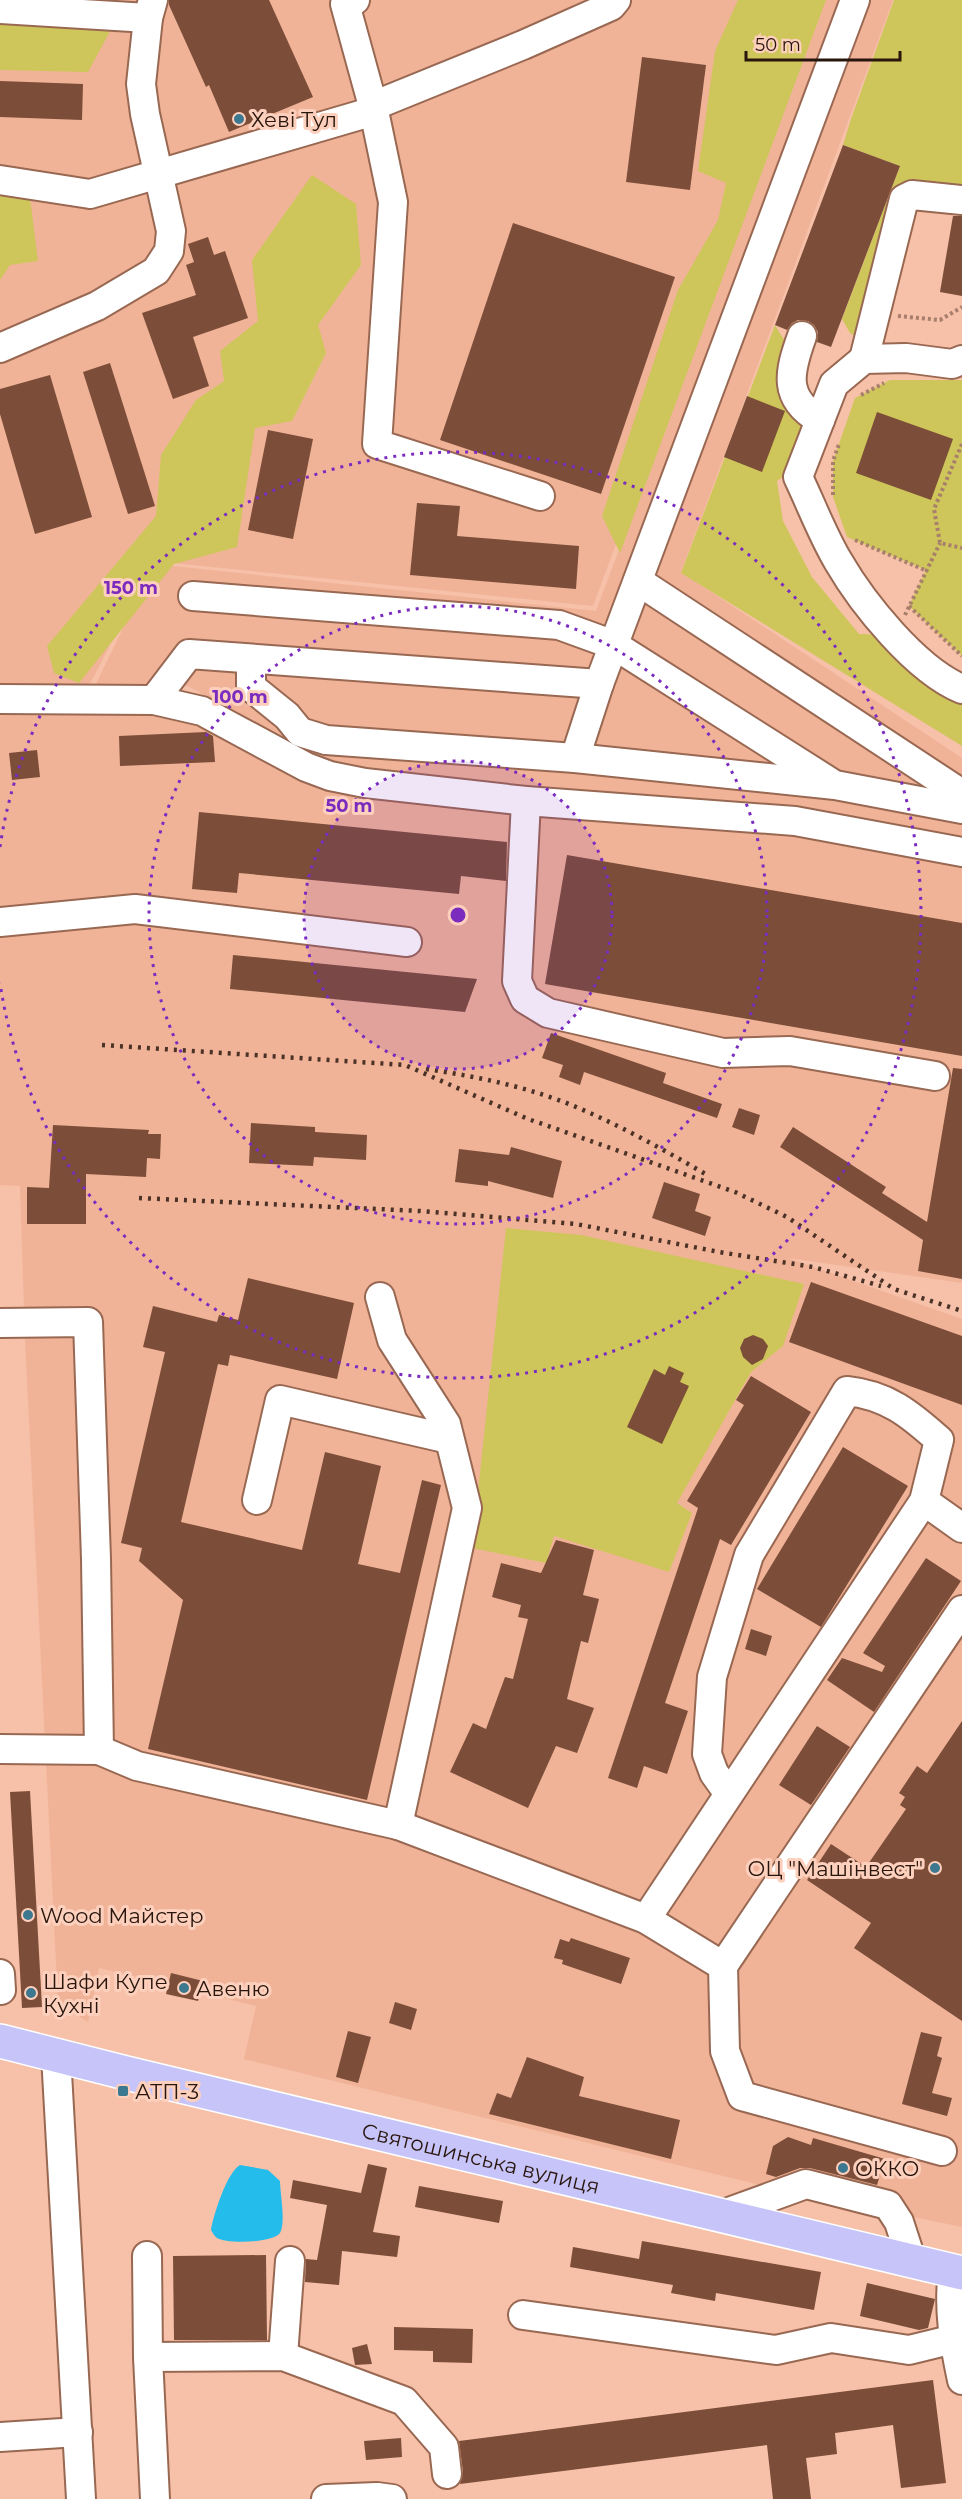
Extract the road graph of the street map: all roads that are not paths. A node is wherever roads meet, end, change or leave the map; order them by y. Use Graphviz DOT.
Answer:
graph roads {
  1 [pos="355,0"];
  2 [pos="616,0"];
  3 [pos="855,0"];
  4 [pos="0,9"];
  5 [pos="150,9"];
  6 [pos="374,109"];
  7 [pos="159,174"];
  8 [pos="0,180"];
  9 [pos="962,200"];
  10 [pos="802,336"];
  11 [pos="0,348"];
  12 [pos="864,359"];
  13 [pos="962,360"];
  14 [pos="820,420"];
  15 [pos="540,496"];
  16 [pos="638,581"];
  17 [pos="193,596"];
  18 [pos="614,645"];
  19 [pos="251,659"];
  20 [pos="599,684"];
  21 [pos="962,689"];
  22 [pos="0,699"];
  23 [pos="154,700"];
  24 [pos="575,758"];
  25 [pos="835,785"];
  26 [pos="962,794"];
  27 [pos="526,801"];
  28 [pos="962,809"];
  29 [pos="962,852"];
  30 [pos="0,922"];
  31 [pos="407,942"];
  32 [pos="935,1076"];
  33 [pos="380,1297"];
  34 [pos="0,1323"];
  35 [pos="449,1439"];
  36 [pos="257,1500"];
  37 [pos="924,1501"];
  38 [pos="962,1527"];
  39 [pos="962,1610"];
  40 [pos="0,1749"];
  41 [pos="99,1750"];
  42 [pos="729,1794"];
  43 [pos="398,1825"];
  44 [pos="646,1918"];
  45 [pos="723,1966"];
  46 [pos="0,2041"];
  47 [pos="56,2055"];
  48 [pos="942,2151"];
  49 [pos="718,2216"];
  50 [pos="147,2256"];
  51 [pos="290,2261"];
  52 [pos="912,2262"];
  53 [pos="958,2272"];
  54 [pos="523,2315"];
  55 [pos="954,2339"];
  56 [pos="283,2356"];
  57 [pos="148,2357"];
  58 [pos="962,2380"];
  59 [pos="78,2432"];
  60 [pos="0,2437"];
  61 [pos="447,2474"];
  62 [pos="81,2499"];
  63 [pos="155,2499"];
  64 [pos="326,2499"];
  65 [pos="392,2499"];
  1 -- 6 [label="street"];
  2 -- 6 [label="street"];
  3 -- 16 [label="street"];
  4 -- 5 [label="street"];
  5 -- 7 [label="street"];
  6 -- 7 [label="street"];
  6 -- 15 [label="street"];
  7 -- 8 [label="street"];
  7 -- 11 [label="street"];
  9 -- 12 [label="street"];
  10 -- 14 [label="street"];
  12 -- 13 [label="street"];
  12 -- 14 [label="street"];
  14 -- 21 [label="street"];
  16 -- 18 [label="street"];
  16 -- 26 [label="street"];
  17 -- 18 [label="street"];
  18 -- 20 [label="street"];
  18 -- 25 [label="street"];
  19 -- 20 [label="street"];
  19 -- 23 [label="street"];
  19 -- 24 [label="street"];
  20 -- 24 [label="street"];
  22 -- 23 [label="street"];
  23 -- 27 [label="street"];
  24 -- 25 [label="street"];
  25 -- 28 [label="street"];
  27 -- 29 [label="street"];
  27 -- 32 [label="street"];
  30 -- 31 [label="street"];
  33 -- 35 [label="street"];
  34 -- 41 [label="street"];
  35 -- 36 [label="street"];
  35 -- 43 [label="street"];
  37 -- 38 [label="street"];
  37 -- 42 [label="street"];
  37 -- 42 [label="street"];
  39 -- 45 [label="street"];
  40 -- 41 [label="street"];
  41 -- 43 [label="street"];
  42 -- 44 [label="street"];
  43 -- 44 [label="street"];
  44 -- 45 [label="street"];
  45 -- 48 [label="street"];
  46 -- 47 [label="main road, Святошинська вулиця"];
  47 -- 49 [label="main road, Святошинська вулиця"];
  47 -- 59 [label="street"];
  49 -- 52 [label="main road, Святошинська вулиця"];
  49 -- 52 [label="street"];
  50 -- 57 [label="street"];
  51 -- 56 [label="street"];
  52 -- 53 [label="main road, Святошинська вулиця"];
  53 -- 55 [label="street"];
  54 -- 55 [label="street"];
  55 -- 58 [label="street"];
  56 -- 57 [label="street"];
  56 -- 61 [label="street"];
  57 -- 63 [label="street"];
  59 -- 60 [label="street"];
  59 -- 62 [label="street"];
  64 -- 65 [label="street"];
}
